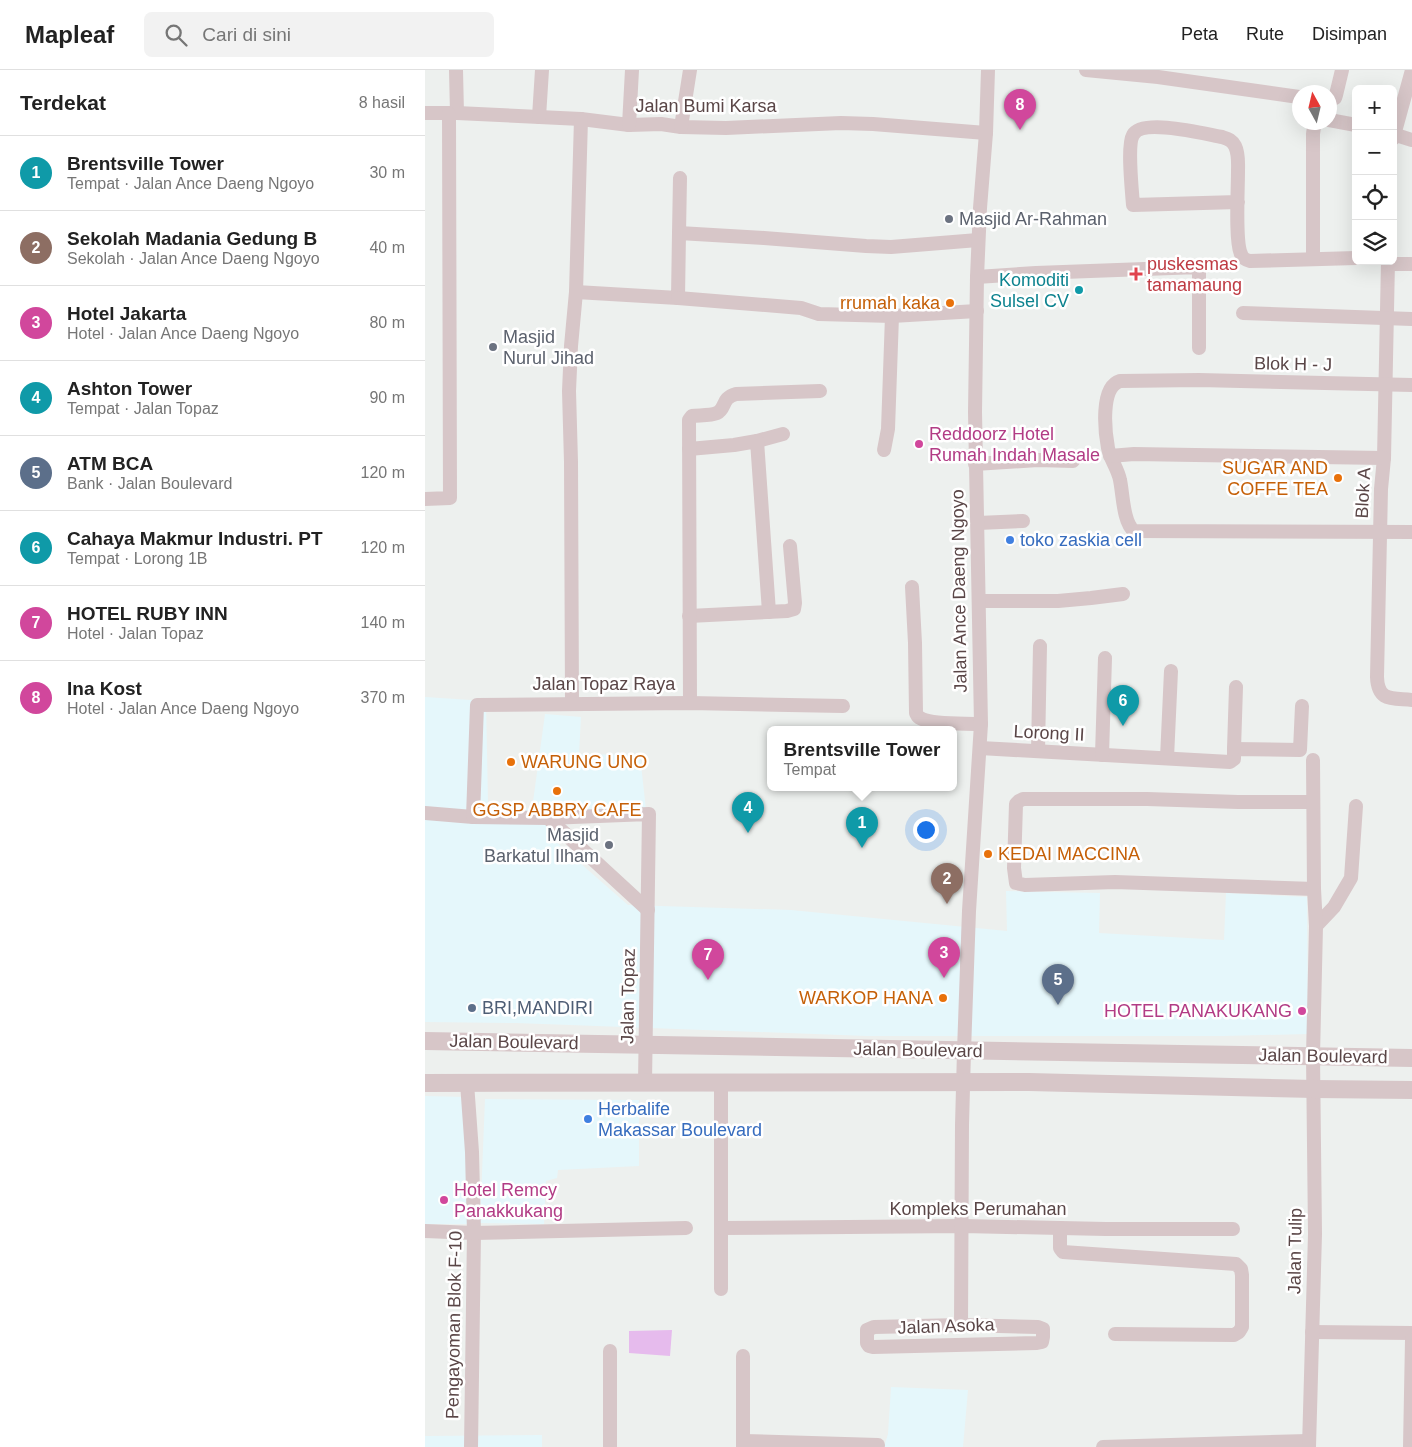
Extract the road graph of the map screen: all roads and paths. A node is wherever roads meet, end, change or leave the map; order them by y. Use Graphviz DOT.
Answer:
graph roads {
  1 [pos="457,70"];
  2 [pos="542,70"];
  3 [pos="632,70"];
  4 [pos="690,70"];
  5 [pos="988,70"];
  6 [pos="1086,70"];
  7 [pos="1342,70"];
  8 [pos="1412,70"];
  9 [pos="1337,92"];
  10 [pos="1292,96"];
  11 [pos="425,113"];
  12 [pos="453,114"];
  13 [pos="539,117"];
  14 [pos="581,119"];
  15 [pos="1337,121"];
  16 [pos="1352,124"];
  17 [pos="629,125"];
  18 [pos="681,127"];
  19 [pos="1314,130"];
  20 [pos="1396,130"];
  21 [pos="986,133"];
  22 [pos="1397,137"];
  23 [pos="1412,140"];
  24 [pos="680,178"];
  25 [pos="1238,202"];
  26 [pos="679,233"];
  27 [pos="978,240"];
  28 [pos="1313,258"];
  29 [pos="1352,258"];
  30 [pos="1397,263"];
  31 [pos="1412,264"];
  32 [pos="1388,265"];
  33 [pos="977,277"];
  34 [pos="575,292"];
  35 [pos="678,298"];
  36 [pos="977,311"];
  37 [pos="1243,313"];
  38 [pos="891,316"];
  39 [pos="1387,318"];
  40 [pos="1412,319"];
  41 [pos="1199,348"];
  42 [pos="1386,385"];
  43 [pos="1412,385"];
  44 [pos="820,391"];
  45 [pos="783,434"];
  46 [pos="757,441"];
  47 [pos="689,449"];
  48 [pos="883,450"];
  49 [pos="1110,456"];
  50 [pos="1384,458"];
  51 [pos="1073,461"];
  52 [pos="975,464"];
  53 [pos="425,499"];
  54 [pos="1023,521"];
  55 [pos="978,523"];
  56 [pos="1380,532"];
  57 [pos="1412,532"];
  58 [pos="790,546"];
  59 [pos="912,587"];
  60 [pos="1123,594"];
  61 [pos="979,601"];
  62 [pos="769,612"];
  63 [pos="689,616"];
  64 [pos="1040,646"];
  65 [pos="1105,658"];
  66 [pos="1171,671"];
  67 [pos="1236,686"];
  68 [pos="1412,700"];
  69 [pos="572,703"];
  70 [pos="689,703"];
  71 [pos="843,706"];
  72 [pos="1302,706"];
  73 [pos="981,724"];
  74 [pos="980,748"];
  75 [pos="1234,749"];
  76 [pos="1038,751"];
  77 [pos="1102,755"];
  78 [pos="1167,758"];
  79 [pos="1313,760"];
  80 [pos="1313,802"];
  81 [pos="1356,806"];
  82 [pos="425,814"];
  83 [pos="473,817"];
  84 [pos="548,818"];
  85 [pos="1314,889"];
  86 [pos="648,910"];
  87 [pos="1316,926"];
  88 [pos="425,1041"];
  89 [pos="646,1044"];
  90 [pos="964,1051"];
  91 [pos="1313,1056"];
  92 [pos="1412,1058"];
  93 [pos="425,1083"];
  94 [pos="467,1083"];
  95 [pos="645,1083"];
  96 [pos="963,1083"];
  97 [pos="721,1084"];
  98 [pos="1314,1090"];
  99 [pos="1412,1090"];
  100 [pos="963,1226"];
  101 [pos="685,1228"];
  102 [pos="722,1228"];
  103 [pos="1060,1228"];
  104 [pos="1233,1229"];
  105 [pos="425,1232"];
  106 [pos="474,1233"];
  107 [pos="721,1289"];
  108 [pos="962,1325"];
  109 [pos="1312,1332"];
  110 [pos="1412,1333"];
  111 [pos="1115,1334"];
  112 [pos="1412,1340"];
  113 [pos="971,1344"];
  114 [pos="954,1345"];
  115 [pos="610,1351"];
  116 [pos="743,1356"];
  117 [pos="743,1444"];
  118 [pos="1308,1444"];
  119 [pos="878,1445"];
  120 [pos="471,1447"];
  121 [pos="610,1447"];
  122 [pos="1103,1447"];
  123 [pos="1411,1447"];
  1 -- 12 [label="street"];
  2 -- 13 [label="street"];
  3 -- 17 [label="street"];
  4 -- 18 [label="street"];
  5 -- 21 [label="street, Jalan Ance Daeng Ngoyo"];
  6 -- 10 [label="street"];
  7 -- 9 [label="street"];
  8 -- 20 [label="street"];
  11 -- 12 [label="street, Jalan Bumi Karsa"];
  12 -- 13 [label="street, Jalan Bumi Karsa"];
  12 -- 53 [label="street"];
  13 -- 14 [label="street, Jalan Bumi Karsa"];
  14 -- 17 [label="street, Jalan Bumi Karsa"];
  14 -- 34 [label="street"];
  15 -- 16 [label="street"];
  17 -- 18 [label="street, Jalan Bumi Karsa"];
  18 -- 21 [label="street, Jalan Bumi Karsa"];
  19 -- 28 [label="street"];
  21 -- 27 [label="street, Jalan Ance Daeng Ngoyo"];
  22 -- 23 [label="street"];
  24 -- 26 [label="street"];
  25 -- 25 [label="street"];
  25 -- 28 [label="street"];
  26 -- 27 [label="street"];
  26 -- 35 [label="street"];
  27 -- 33 [label="street, Jalan Ance Daeng Ngoyo"];
  28 -- 29 [label="street"];
  30 -- 31 [label="street"];
  32 -- 39 [label="street, Blok A"];
  33 -- 36 [label="street, Jalan Ance Daeng Ngoyo"];
  33 -- 41 [label="street"];
  34 -- 35 [label="street"];
  34 -- 69 [label="street"];
  35 -- 38 [label="street"];
  36 -- 38 [label="street"];
  36 -- 52 [label="street, Jalan Ance Daeng Ngoyo"];
  37 -- 39 [label="street"];
  38 -- 48 [label="street"];
  39 -- 40 [label="street"];
  39 -- 42 [label="street, Blok A"];
  42 -- 43 [label="street, Blok H - J"];
  42 -- 49 [label="street, Blok H - J"];
  42 -- 50 [label="street, Blok A"];
  44 -- 47 [label="street"];
  45 -- 46 [label="street"];
  46 -- 47 [label="street"];
  46 -- 62 [label="street"];
  47 -- 63 [label="street"];
  49 -- 50 [label="street"];
  49 -- 56 [label="street"];
  50 -- 56 [label="street, Blok A"];
  51 -- 52 [label="street"];
  52 -- 55 [label="street, Jalan Ance Daeng Ngoyo"];
  54 -- 55 [label="street"];
  55 -- 61 [label="street, Jalan Ance Daeng Ngoyo"];
  56 -- 57 [label="street"];
  56 -- 68 [label="street, Blok A"];
  58 -- 62 [label="street"];
  59 -- 73 [label="street"];
  60 -- 61 [label="street"];
  61 -- 73 [label="street, Jalan Ance Daeng Ngoyo"];
  62 -- 63 [label="street"];
  63 -- 70 [label="street"];
  64 -- 76 [label="street"];
  65 -- 77 [label="street"];
  66 -- 78 [label="street"];
  67 -- 75 [label="street"];
  69 -- 70 [label="street, Jalan Topaz Raya"];
  69 -- 83 [label="street, Jalan Topaz Raya"];
  70 -- 71 [label="street, Jalan Topaz Raya"];
  72 -- 75 [label="street"];
  73 -- 74 [label="street, Jalan Ance Daeng Ngoyo"];
  74 -- 76 [label="street, Lorong II"];
  74 -- 90 [label="street, Jalan Ance Daeng Ngoyo"];
  75 -- 78 [label="street, Lorong II"];
  76 -- 77 [label="street, Lorong II"];
  77 -- 78 [label="street, Lorong II"];
  79 -- 80 [label="street, Jalan Tulip"];
  80 -- 85 [label="street, Jalan Tulip"];
  80 -- 85 [label="street"];
  81 -- 87 [label="street"];
  82 -- 83 [label="street"];
  83 -- 84 [label="street"];
  84 -- 86 [label="street"];
  84 -- 86 [label="street, Jalan Topaz"];
  85 -- 87 [label="street, Jalan Tulip"];
  86 -- 89 [label="street, Jalan Topaz"];
  87 -- 91 [label="street, Jalan Tulip"];
  88 -- 89 [label="street, Jalan Boulevard"];
  89 -- 90 [label="street, Jalan Boulevard"];
  89 -- 95 [label="street, Jalan Topaz"];
  90 -- 91 [label="street, Jalan Boulevard"];
  90 -- 96 [label="street, Jalan Ance Daeng Ngoyo"];
  91 -- 92 [label="street, Jalan Boulevard"];
  91 -- 98 [label="street, Jalan Tulip"];
  93 -- 94 [label="street, Jalan Boulevard"];
  94 -- 95 [label="street, Jalan Boulevard"];
  94 -- 106 [label="street, Pengayoman Blok F-10"];
  95 -- 97 [label="street, Jalan Boulevard"];
  96 -- 97 [label="street, Jalan Boulevard"];
  96 -- 98 [label="street, Jalan Boulevard"];
  96 -- 100 [label="street, Jalan Asoka"];
  97 -- 102 [label="street"];
  98 -- 99 [label="street, Jalan Boulevard"];
  98 -- 109 [label="street, Jalan Tulip"];
  100 -- 102 [label="street, Kompleks Perumahan"];
  100 -- 103 [label="street, Kompleks Perumahan"];
  100 -- 108 [label="street, Jalan Asoka"];
  101 -- 106 [label="street"];
  102 -- 107 [label="street"];
  103 -- 104 [label="street, Kompleks Perumahan"];
  103 -- 111 [label="street"];
  105 -- 106 [label="street"];
  106 -- 120 [label="street, Pengayoman Blok F-10"];
  108 -- 113 [label="street"];
  108 -- 113 [label="street, Jalan Asoka"];
  108 -- 114 [label="street"];
  108 -- 114 [label="street, Jalan Asoka"];
  109 -- 110 [label="street"];
  109 -- 118 [label="street, Jalan Tulip"];
  112 -- 123 [label="street"];
  113 -- 114 [label="street, Jalan Asoka"];
  115 -- 121 [label="street"];
  116 -- 117 [label="street"];
  117 -- 119 [label="street"];
  118 -- 122 [label="street"];
}
